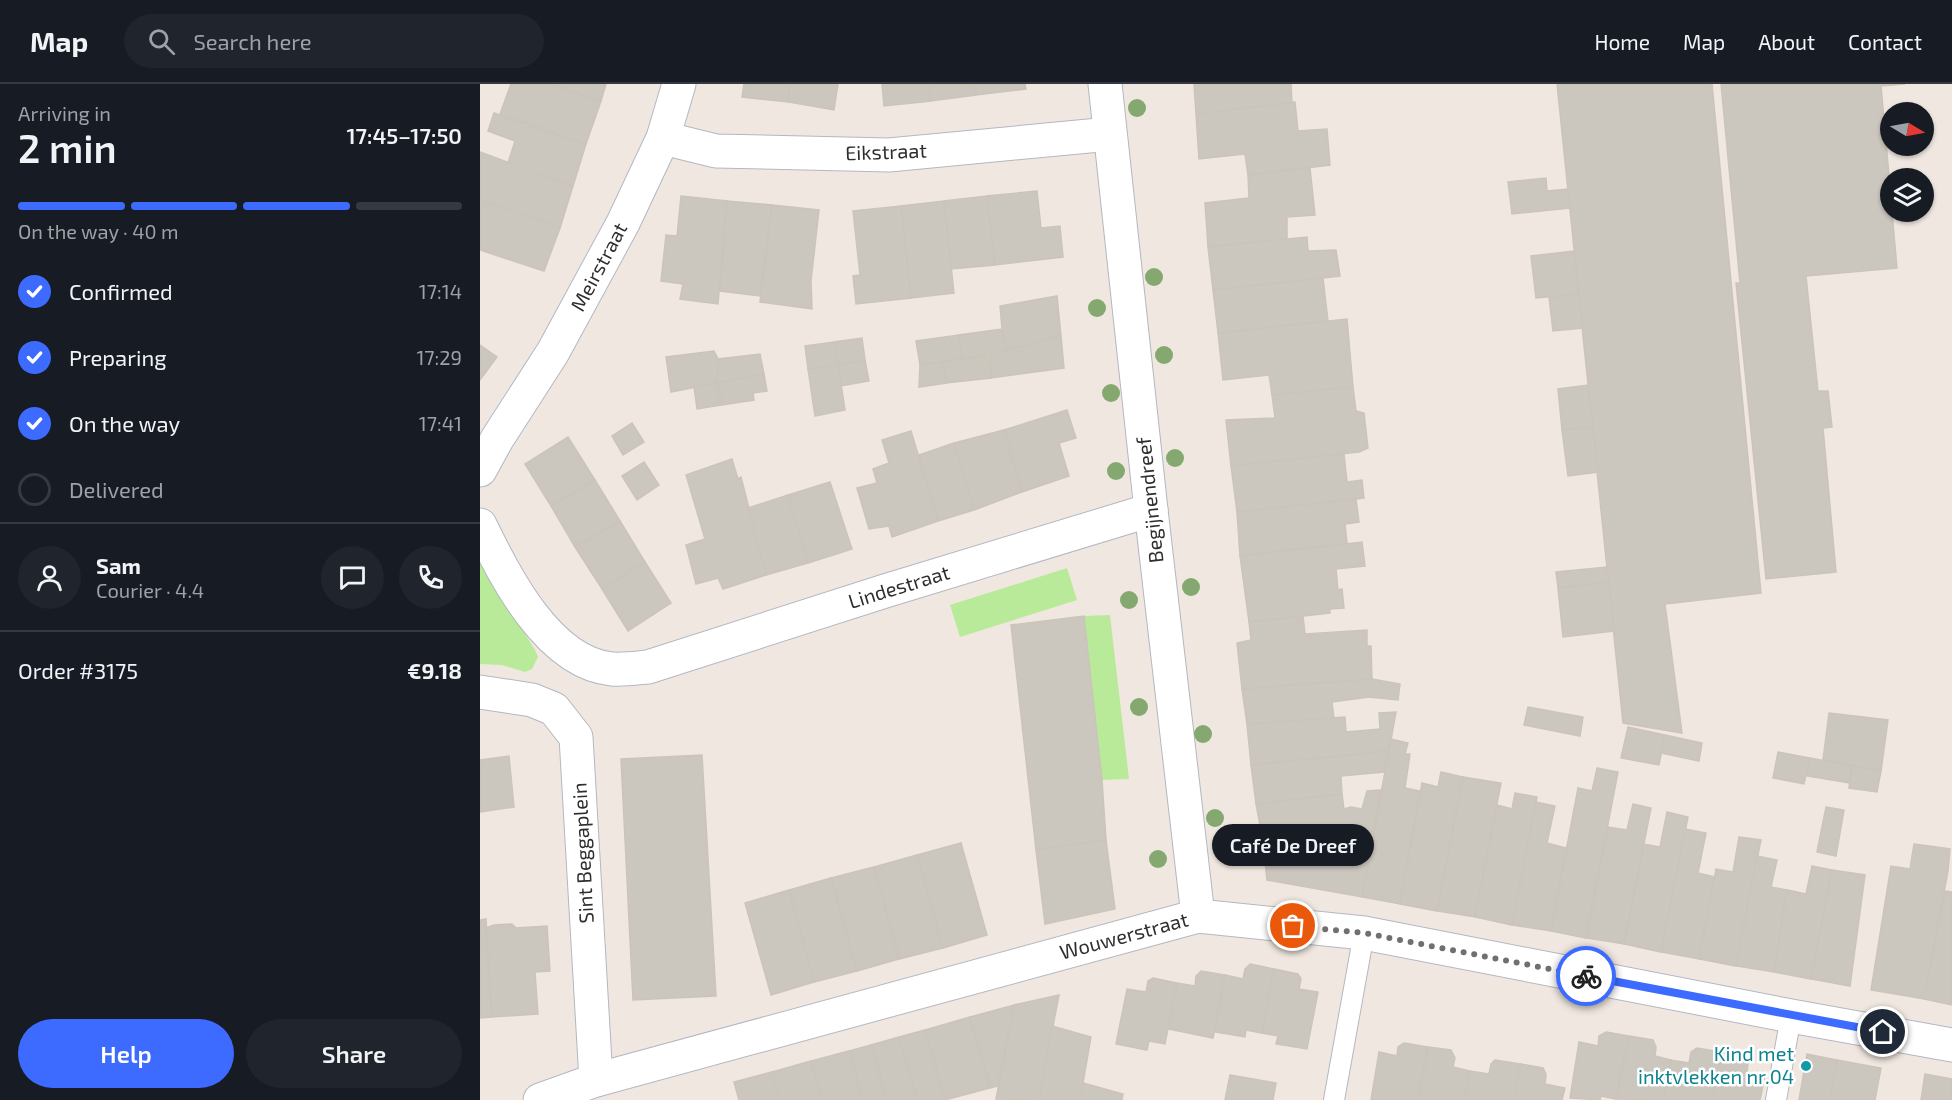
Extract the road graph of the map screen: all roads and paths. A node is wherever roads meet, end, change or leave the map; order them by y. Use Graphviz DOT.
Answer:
graph roads {
  1 [pos="679,84"];
  2 [pos="1105,84"];
  3 [pos="1110,134"];
  4 [pos="663,138"];
  5 [pos="480,470"];
  6 [pos="1151,510"];
  7 [pos="480,525"];
  8 [pos="480,692"];
  9 [pos="1198,916"];
  10 [pos="1364,933"];
  11 [pos="1791,1016"];
  12 [pos="1952,1045"];
  13 [pos="596,1080"];
  14 [pos="540,1100"];
  15 [pos="1334,1100"];
  16 [pos="1776,1100"];
  1 -- 4 [label="street, Meirstraat"];
  2 -- 3 [label="street, Begijnendreef"];
  3 -- 4 [label="street, Eikstraat"];
  3 -- 6 [label="street, Begijnendreef"];
  4 -- 5 [label="street, Meirstraat"];
  6 -- 7 [label="street, Lindestraat"];
  6 -- 9 [label="street, Begijnendreef"];
  8 -- 13 [label="street, Sint Beggaplein"];
  9 -- 10 [label="street, Wouwerstraat"];
  9 -- 13 [label="street, Wouwerstraat"];
  10 -- 11 [label="street, Wouwerstraat"];
  10 -- 15 [label="lane"];
  11 -- 12 [label="street, Wouwerstraat"];
  11 -- 16 [label="lane"];
  13 -- 14 [label="street, Wouwerstraat"];
}
